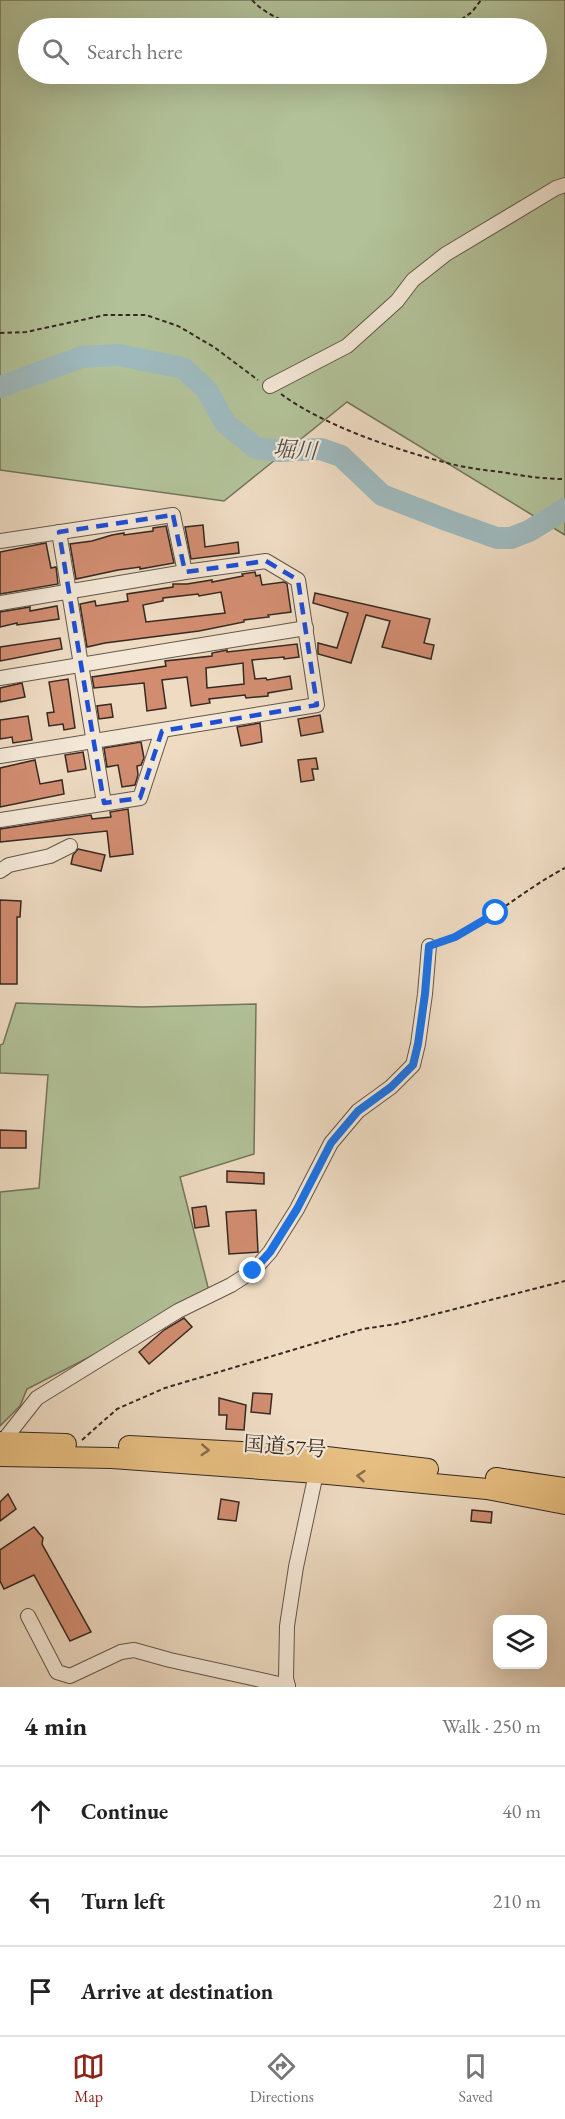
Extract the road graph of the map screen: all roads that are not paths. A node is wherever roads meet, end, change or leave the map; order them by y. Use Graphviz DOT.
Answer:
graph roads {
  1 [pos="565,185"];
  2 [pos="270,386"];
  3 [pos="59,532"];
  4 [pos="0,541"];
  5 [pos="184,572"];
  6 [pos="69,592"];
  7 [pos="0,603"];
  8 [pos="306,628"];
  9 [pos="82,665"];
  10 [pos="0,678"];
  11 [pos="162,731"];
  12 [pos="93,741"];
  13 [pos="0,756"];
  14 [pos="104,802"];
  15 [pos="0,820"];
  16 [pos="70,846"];
  17 [pos="0,871"];
  18 [pos="429,946"];
  19 [pos="1,1446"];
  20 [pos="318,1465"];
  21 [pos="565,1488"];
  22 [pos="565,1503"];
  23 [pos="28,1616"];
  24 [pos="288,1687"];
  1 -- 2 [label="street"];
  3 -- 4 [label="street"];
  3 -- 5 [label="street"];
  3 -- 6 [label="street"];
  5 -- 6 [label="street"];
  5 -- 8 [label="street"];
  6 -- 7 [label="street"];
  6 -- 9 [label="street"];
  8 -- 9 [label="street"];
  8 -- 11 [label="street"];
  9 -- 10 [label="street"];
  9 -- 12 [label="street"];
  11 -- 12 [label="street"];
  11 -- 14 [label="street"];
  12 -- 13 [label="street"];
  12 -- 14 [label="street"];
  14 -- 15 [label="street"];
  16 -- 17 [label="street"];
  18 -- 19 [label="street"];
  19 -- 20 [label="highway, 国道57号"];
  19 -- 20 [label="highway, 国道57号, one-way"];
  20 -- 21 [label="highway, 国道57号"];
  22 -- 20 [label="highway, 国道57号, one-way"];
  20 -- 24 [label="street"];
  23 -- 24 [label="street"];
}
